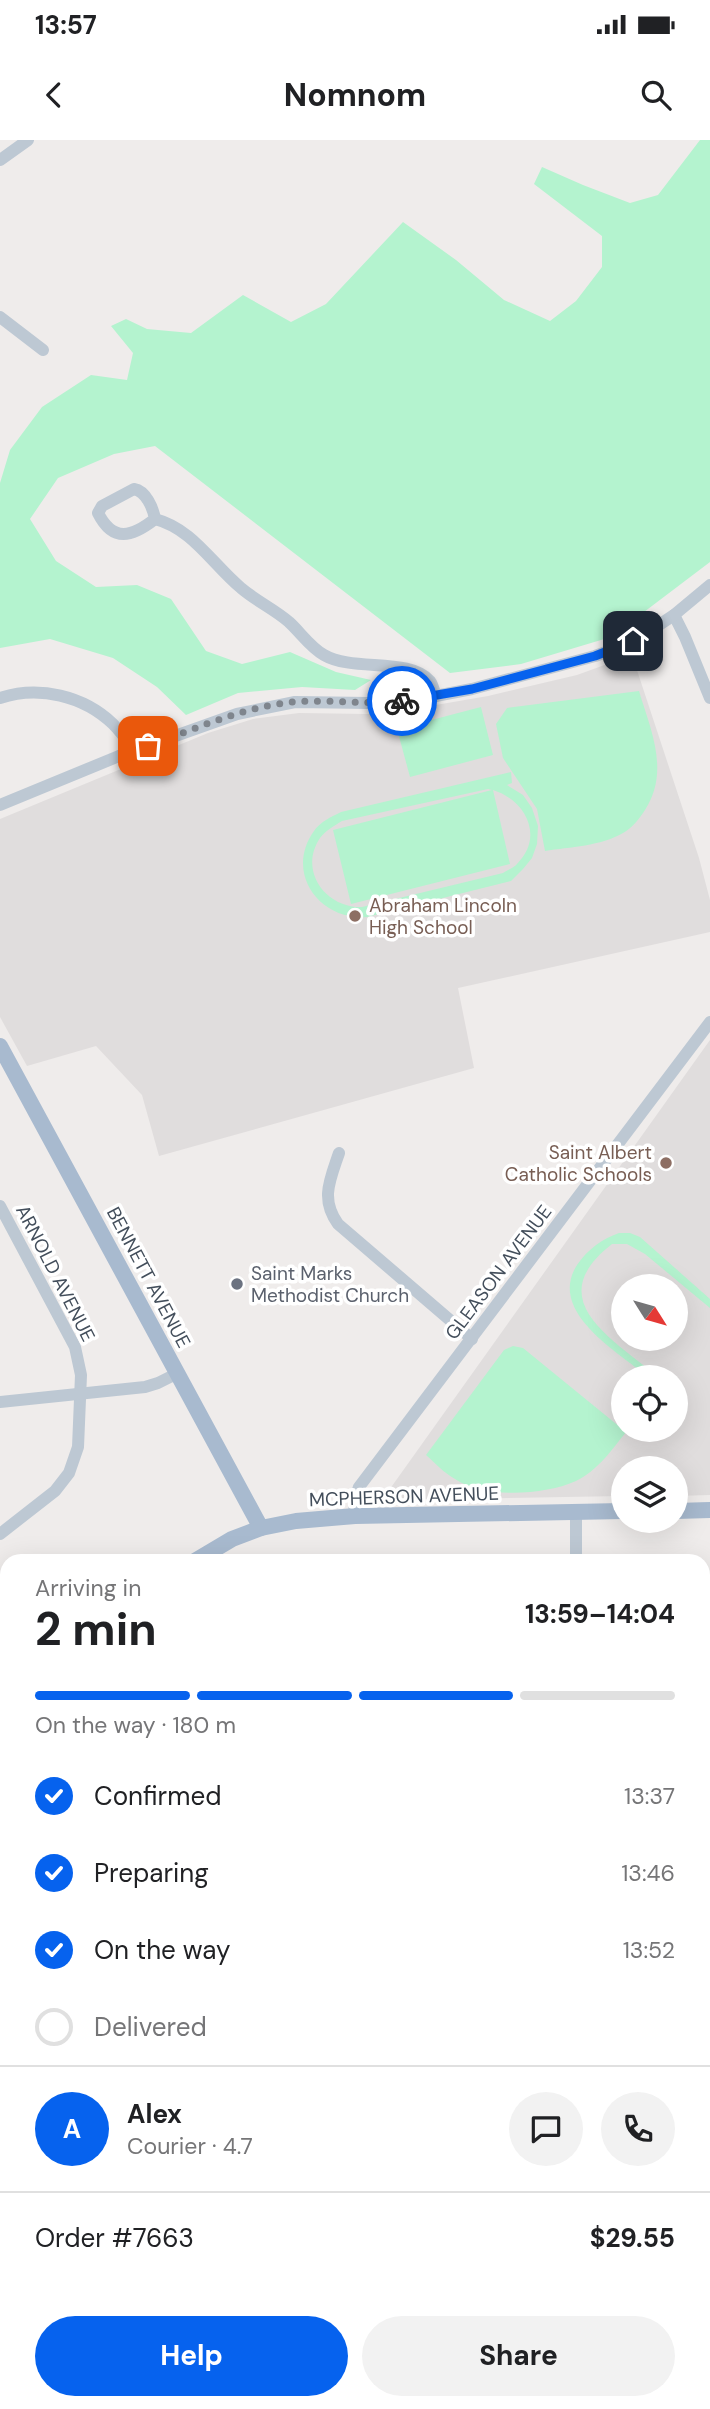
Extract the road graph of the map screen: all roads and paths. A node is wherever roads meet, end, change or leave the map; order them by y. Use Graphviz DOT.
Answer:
graph roads {
  1 [pos="28,140"];
  2 [pos="0,160"];
  3 [pos="0,317"];
  4 [pos="43,350"];
  5 [pos="155,519"];
  6 [pos="710,585"];
  7 [pos="674,615"];
  8 [pos="436,696"];
  9 [pos="0,698"];
  10 [pos="710,698"];
  11 [pos="134,751"];
  12 [pos="0,805"];
  13 [pos="710,1022"];
  14 [pos="0,1046"];
  15 [pos="339,1153"];
  16 [pos="0,1206"];
  17 [pos="472,1339"];
  18 [pos="176,1374"];
  19 [pos="81,1394"];
  20 [pos="0,1402"];
  21 [pos="710,1510"];
  22 [pos="611,1511"];
  23 [pos="688,1511"];
  24 [pos="576,1512"];
  25 [pos="355,1516"];
  26 [pos="261,1528"];
  27 [pos="0,1534"];
  28 [pos="207,1554"];
  29 [pos="576,1554"];
  1 -- 2 [label="street"];
  3 -- 4 [label="street"];
  5 -- 5 [label="street"];
  5 -- 8 [label="street"];
  6 -- 7 [label="street"];
  7 -- 8 [label="street"];
  7 -- 10 [label="street"];
  8 -- 11 [label="street"];
  9 -- 11 [label="street"];
  11 -- 12 [label="street"];
  13 -- 17 [label="street, GLEASON AVENUE"];
  14 -- 18 [label="main road, BENNETT AVENUE"];
  15 -- 17 [label="street"];
  16 -- 19 [label="street, ARNOLD AVENUE"];
  17 -- 25 [label="street, GLEASON AVENUE"];
  18 -- 19 [label="street"];
  18 -- 26 [label="main road, BENNETT AVENUE"];
  19 -- 20 [label="street"];
  19 -- 27 [label="street, ARNOLD AVENUE"];
  21 -- 23 [label="main road"];
  22 -- 24 [label="main road, MCPHERSON AVENUE"];
  24 -- 25 [label="main road, MCPHERSON AVENUE"];
  24 -- 29 [label="street"];
  25 -- 26 [label="main road, MCPHERSON AVENUE"];
  26 -- 28 [label="main road, MCPHERSON AVENUE"];
}
